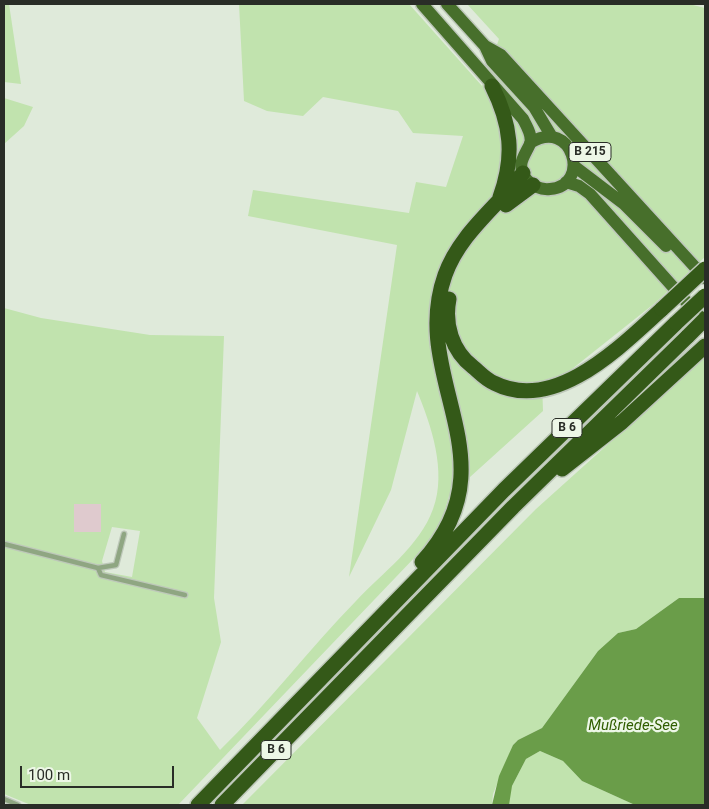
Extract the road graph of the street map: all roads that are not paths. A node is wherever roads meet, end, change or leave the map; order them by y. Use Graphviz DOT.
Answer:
graph roads {
  1 [pos="422,4"];
  2 [pos="447,4"];
  3 [pos="485,46"];
  4 [pos="492,86"];
  5 [pos="552,137"];
  6 [pos="530,143"];
  7 [pos="574,166"];
  8 [pos="523,173"];
  9 [pos="566,182"];
  10 [pos="533,185"];
  11 [pos="498,202"];
  12 [pos="705,269"];
  13 [pos="705,278"];
  14 [pos="705,287"];
  15 [pos="705,296"];
  16 [pos="705,319"];
  17 [pos="705,323"];
  18 [pos="703,348"];
  19 [pos="513,507"];
  20 [pos="124,534"];
  21 [pos="4,544"];
  22 [pos="98,568"];
  23 [pos="185,595"];
  24 [pos="386,612"];
  25 [pos="4,799"];
  26 [pos="18,805"];
  27 [pos="198,805"];
  28 [pos="222,805"];
  1 -- 4 [label="main road"];
  2 -- 3 [label="main road, B 215"];
  3 -- 5 [label="main road, B 215"];
  3 -- 13 [label="main road, B 215"];
  4 -- 6 [label="main road"];
  4 -- 11 [label="highway"];
  5 -- 6 [label="main road, B 215"];
  5 -- 7 [label="main road, B 215"];
  6 -- 8 [label="main road"];
  7 -- 9 [label="main road, B 215"];
  7 -- 14 [label="main road, B 215"];
  8 -- 10 [label="main road"];
  8 -- 11 [label="highway"];
  9 -- 10 [label="main road, B 215"];
  9 -- 17 [label="main road, B 215"];
  10 -- 12 [label="highway, bridge"];
  11 -- 24 [label="highway"];
  15 -- 24 [label="highway, B 6, bridge"];
  16 -- 19 [label="highway, B 6, bridge"];
  18 -- 19 [label="highway"];
  19 -- 28 [label="highway, B 6"];
  20 -- 22 [label="lane"];
  21 -- 22 [label="lane"];
  22 -- 23 [label="lane"];
  24 -- 27 [label="highway, B 6"];
  25 -- 26 [label="lane"];
}
